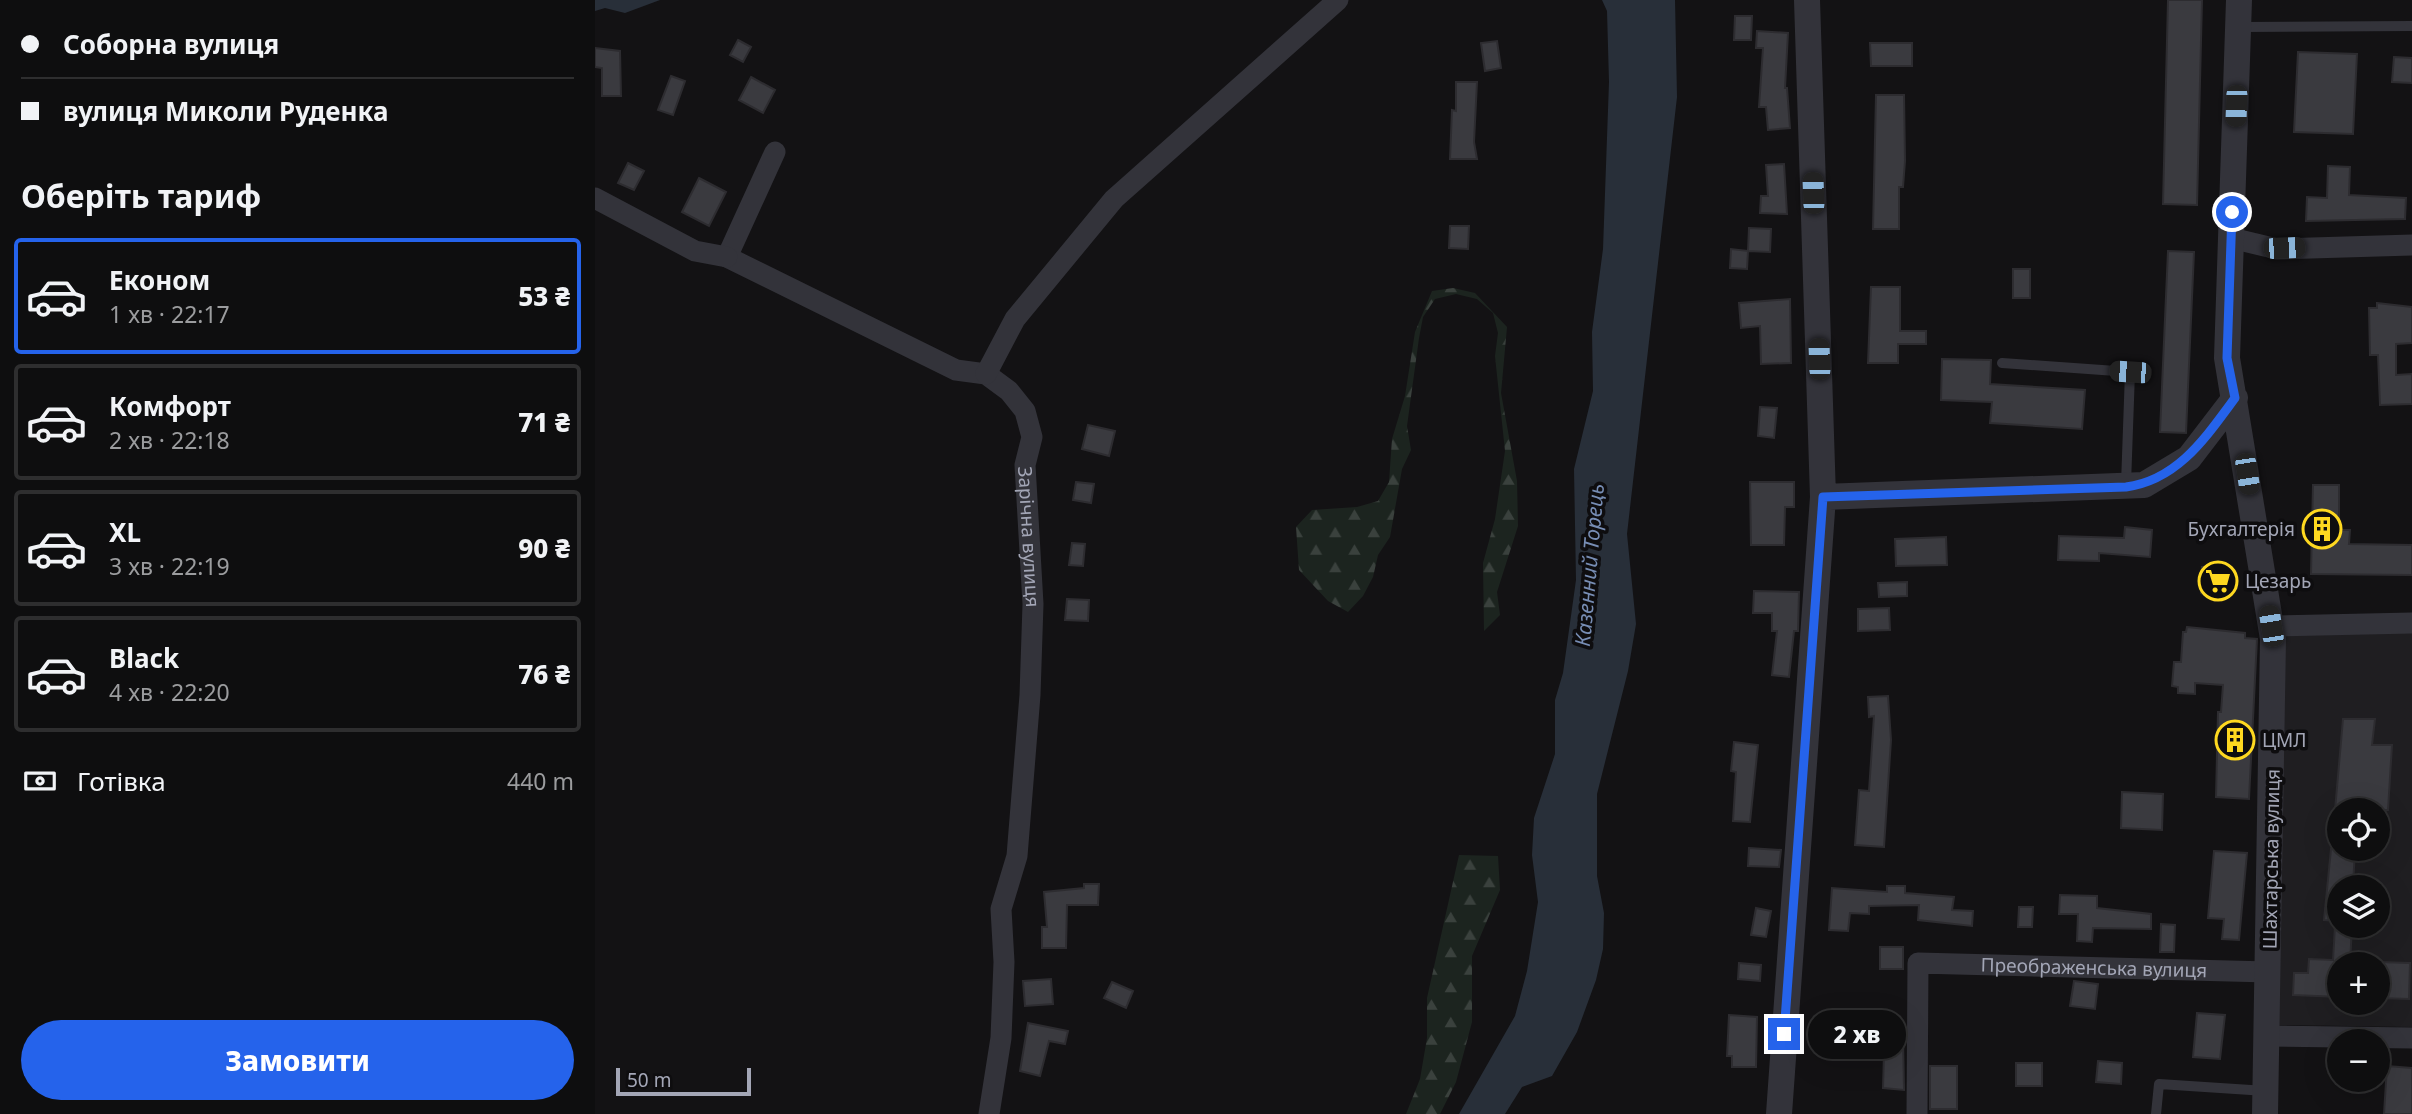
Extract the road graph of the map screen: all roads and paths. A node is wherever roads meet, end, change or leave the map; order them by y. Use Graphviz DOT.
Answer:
graph roads {
  1 [pos="1338,0"];
  2 [pos="1807,0"];
  3 [pos="2239,0"];
  4 [pos="2412,26"];
  5 [pos="2238,27"];
  6 [pos="775,152"];
  7 [pos="595,198"];
  8 [pos="2231,238"];
  9 [pos="2412,245"];
  10 [pos="727,257"];
  11 [pos="2002,363"];
  12 [pos="986,374"];
  13 [pos="2235,398"];
  14 [pos="2126,487"];
  15 [pos="1823,497"];
  16 [pos="2412,623"];
  17 [pos="2271,626"];
  18 [pos="2269,972"];
  19 [pos="2267,1036"];
  20 [pos="2412,1038"];
  21 [pos="2265,1102"];
  22 [pos="989,1114"];
  23 [pos="1779,1114"];
  24 [pos="1917,1114"];
  25 [pos="2156,1114"];
  1 -- 12 [label="street"];
  2 -- 15 [label="street"];
  3 -- 5 [label="street, Шахтарська вулиця"];
  4 -- 5 [label="lane"];
  5 -- 8 [label="street, Шахтарська вулиця"];
  6 -- 10 [label="street"];
  7 -- 10 [label="street, Зарічна вулиця"];
  8 -- 9 [label="street"];
  8 -- 13 [label="street, Шахтарська вулиця"];
  10 -- 12 [label="street, Зарічна вулиця"];
  11 -- 14 [label="lane"];
  12 -- 22 [label="street, Зарічна вулиця"];
  13 -- 14 [label="street"];
  13 -- 17 [label="street, Шахтарська вулиця"];
  14 -- 15 [label="street"];
  15 -- 23 [label="street"];
  16 -- 17 [label="street"];
  17 -- 18 [label="street, Шахтарська вулиця"];
  18 -- 19 [label="street, Шахтарська вулиця"];
  18 -- 24 [label="street, Преображенська вулиця"];
  19 -- 20 [label="street"];
  19 -- 21 [label="street, Шахтарська вулиця"];
  21 -- 25 [label="lane"];
}
